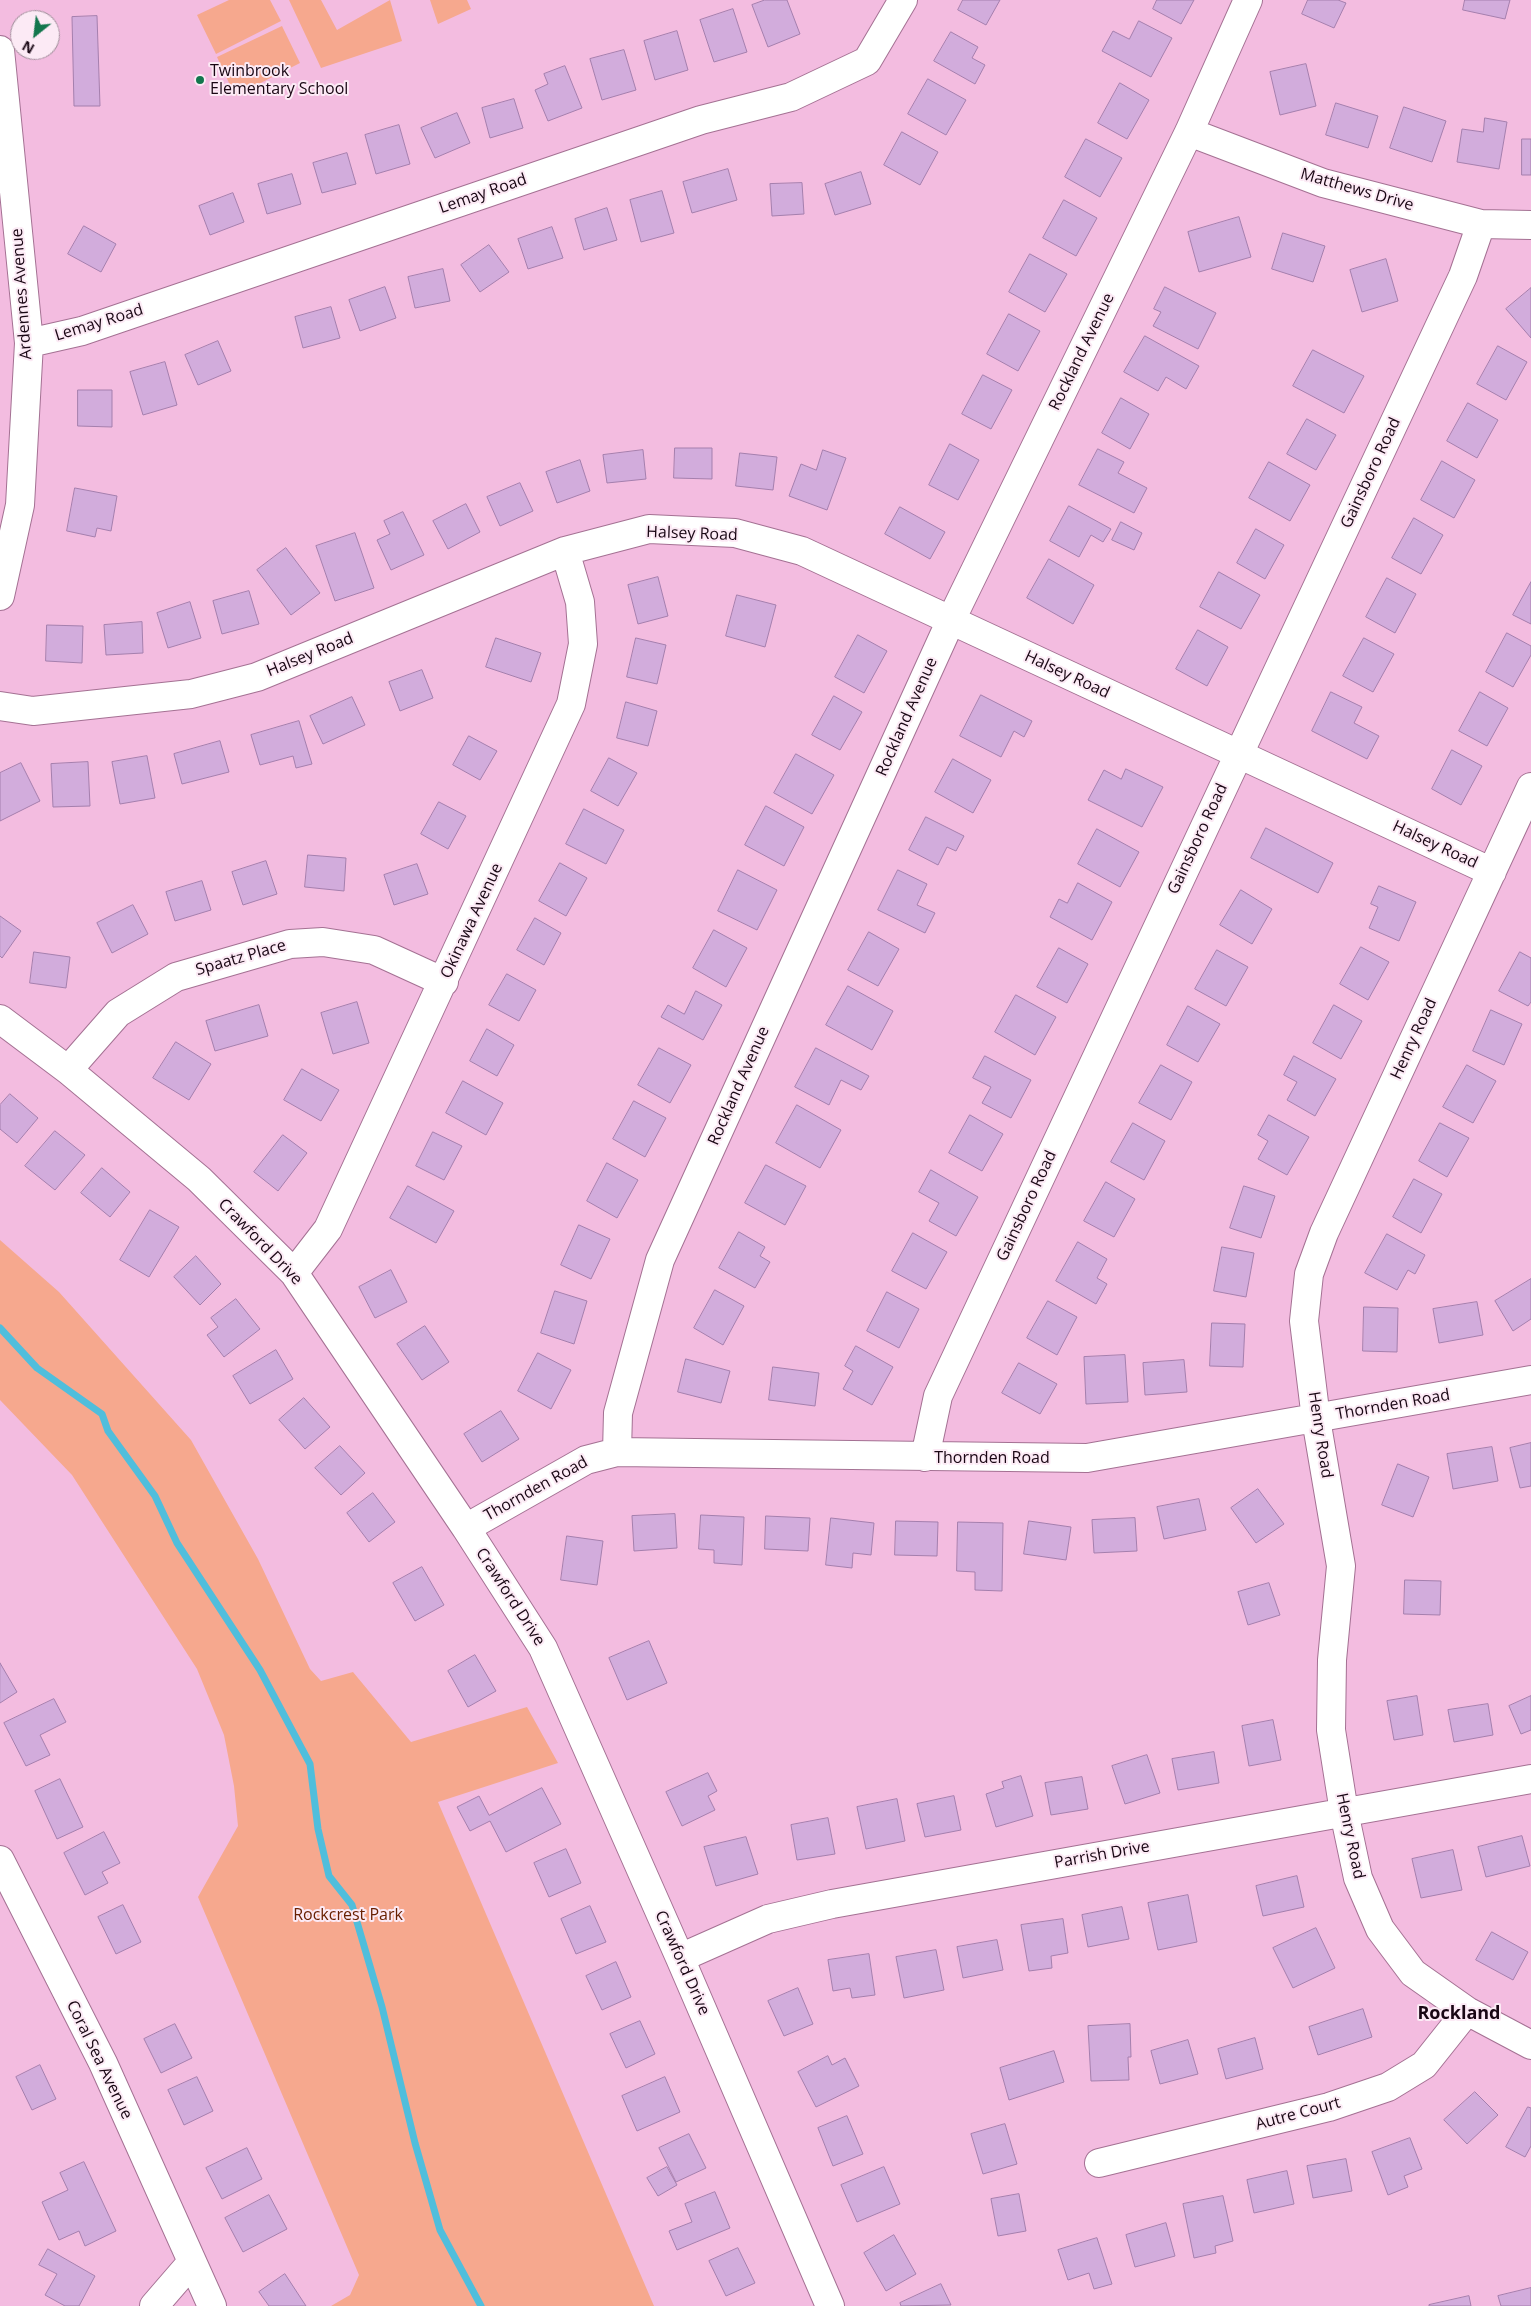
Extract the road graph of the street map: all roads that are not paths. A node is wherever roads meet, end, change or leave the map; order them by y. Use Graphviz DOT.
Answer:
graph roads {
  1 [pos="903,0"];
  2 [pos="1248,0"];
  3 [pos="0,50"];
  4 [pos="1189,132"];
  5 [pos="1481,224"];
  6 [pos="1531,225"];
  7 [pos="29,343"];
  8 [pos="566,551"];
  9 [pos="0,596"];
  10 [pos="951,620"];
  11 [pos="0,706"];
  12 [pos="1238,755"];
  13 [pos="1531,787"];
  14 [pos="1492,872"];
  15 [pos="444,982"];
  16 [pos="0,1019"];
  17 [pos="68,1070"];
  18 [pos="294,1273"];
  19 [pos="1531,1380"];
  20 [pos="1316,1419"];
  21 [pos="617,1452"];
  22 [pos="925,1457"];
  23 [pos="466,1528"];
  24 [pos="1531,1779"];
  25 [pos="1344,1812"];
  26 [pos="0,1860"];
  27 [pos="680,1958"];
  28 [pos="1467,2012"];
  29 [pos="1531,2045"];
  30 [pos="1099,2162"];
  31 [pos="192,2262"];
  32 [pos="154,2306"];
  33 [pos="212,2306"];
  34 [pos="830,2306"];
  1 -- 7 [label="street, Lemay Road"];
  2 -- 4 [label="street, Rockland Avenue"];
  3 -- 7 [label="street, Ardennes Avenue"];
  4 -- 5 [label="street, Matthews Drive"];
  4 -- 10 [label="street, Rockland Avenue"];
  5 -- 6 [label="street, Matthews Drive"];
  5 -- 12 [label="street, Gainsboro Road"];
  7 -- 9 [label="street, Ardennes Avenue"];
  8 -- 10 [label="street, Halsey Road"];
  8 -- 11 [label="street, Halsey Road"];
  8 -- 15 [label="street, Okinawa Avenue"];
  10 -- 12 [label="street, Halsey Road"];
  10 -- 21 [label="street, Rockland Avenue"];
  12 -- 14 [label="street, Halsey Road"];
  12 -- 22 [label="street, Gainsboro Road"];
  13 -- 14 [label="street, Henry Road"];
  14 -- 20 [label="street, Henry Road"];
  15 -- 17 [label="street, Spaatz Place"];
  15 -- 18 [label="street, Okinawa Avenue"];
  16 -- 17 [label="street, Crawford Drive"];
  17 -- 18 [label="street, Crawford Drive"];
  18 -- 23 [label="street, Crawford Drive"];
  19 -- 20 [label="street, Thornden Road"];
  20 -- 22 [label="street, Thornden Road"];
  20 -- 25 [label="street, Henry Road"];
  21 -- 22 [label="street, Thornden Road"];
  21 -- 23 [label="street, Thornden Road"];
  23 -- 27 [label="street, Crawford Drive"];
  24 -- 25 [label="street, Parrish Drive"];
  25 -- 27 [label="street, Parrish Drive"];
  25 -- 28 [label="street, Henry Road"];
  26 -- 31 [label="street, Coral Sea Avenue"];
  27 -- 34 [label="street, Crawford Drive"];
  28 -- 29 [label="street, Henry Road"];
  28 -- 30 [label="street, Autre Court"];
  31 -- 32 [label="street"];
  31 -- 33 [label="street, Coral Sea Avenue"];
}
